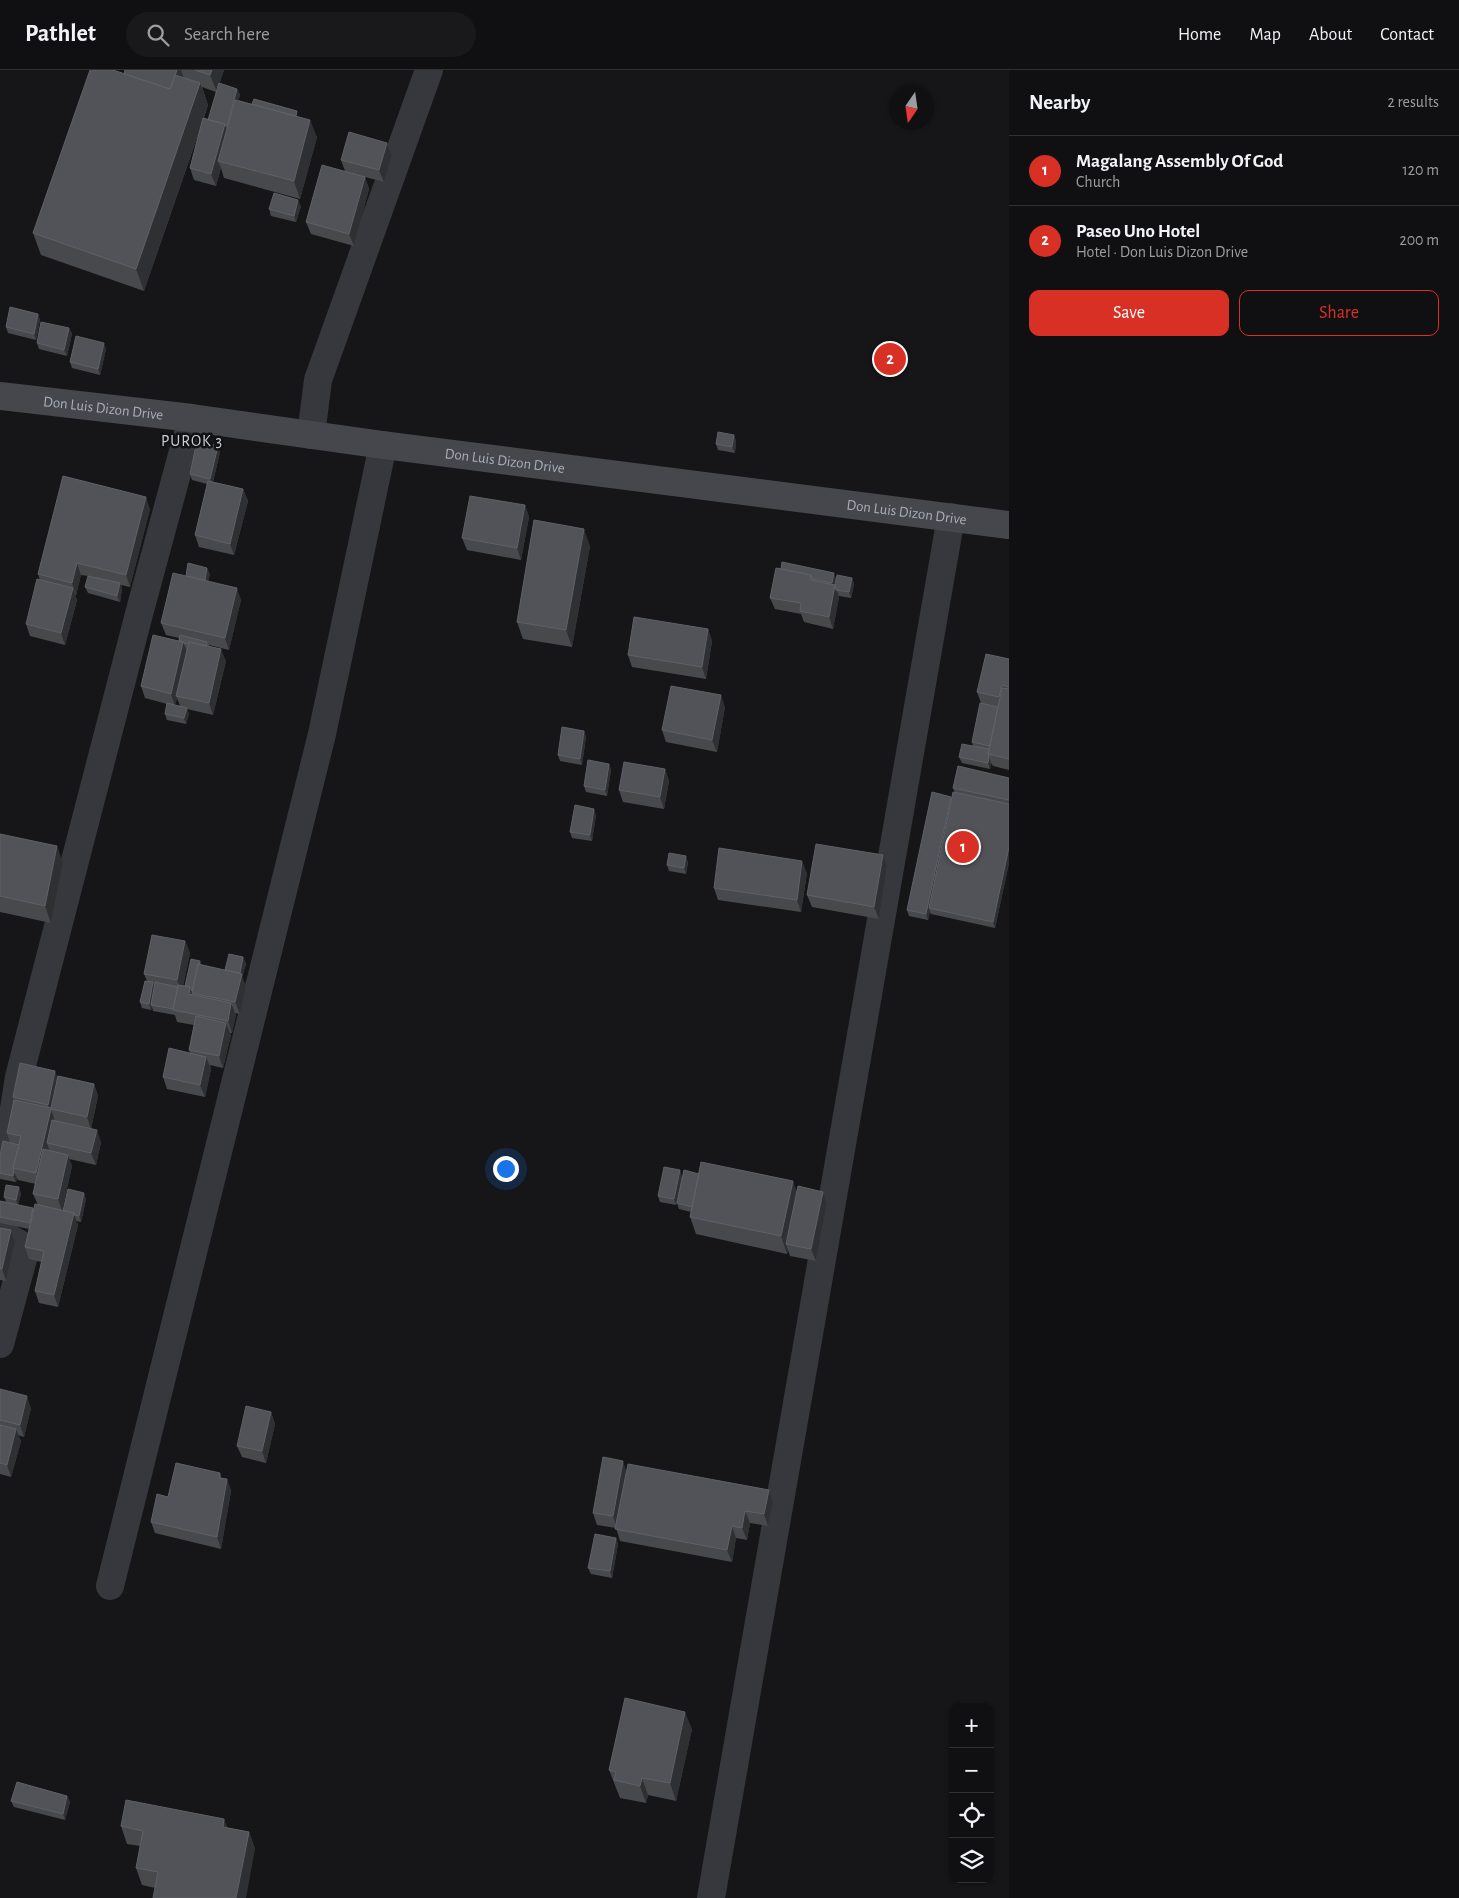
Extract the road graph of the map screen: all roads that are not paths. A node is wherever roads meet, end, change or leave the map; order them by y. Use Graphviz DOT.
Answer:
graph roads {
  1 [pos="429,70"];
  2 [pos="0,396"];
  3 [pos="192,418"];
  4 [pos="311,435"];
  5 [pos="383,445"];
  6 [pos="951,516"];
  7 [pos="1009,524"];
  8 [pos="0,1156"];
  9 [pos="0,1233"];
  10 [pos="0,1344"];
  11 [pos="110,1586"];
  12 [pos="711,1898"];
  1 -- 4 [label="street"];
  2 -- 3 [label="street, Don Luis Dizon Drive"];
  3 -- 4 [label="street, Don Luis Dizon Drive"];
  3 -- 8 [label="street"];
  4 -- 5 [label="street, Don Luis Dizon Drive"];
  5 -- 6 [label="street, Don Luis Dizon Drive"];
  5 -- 11 [label="street"];
  6 -- 7 [label="street, Don Luis Dizon Drive"];
  6 -- 12 [label="street"];
  9 -- 10 [label="street"];
}
